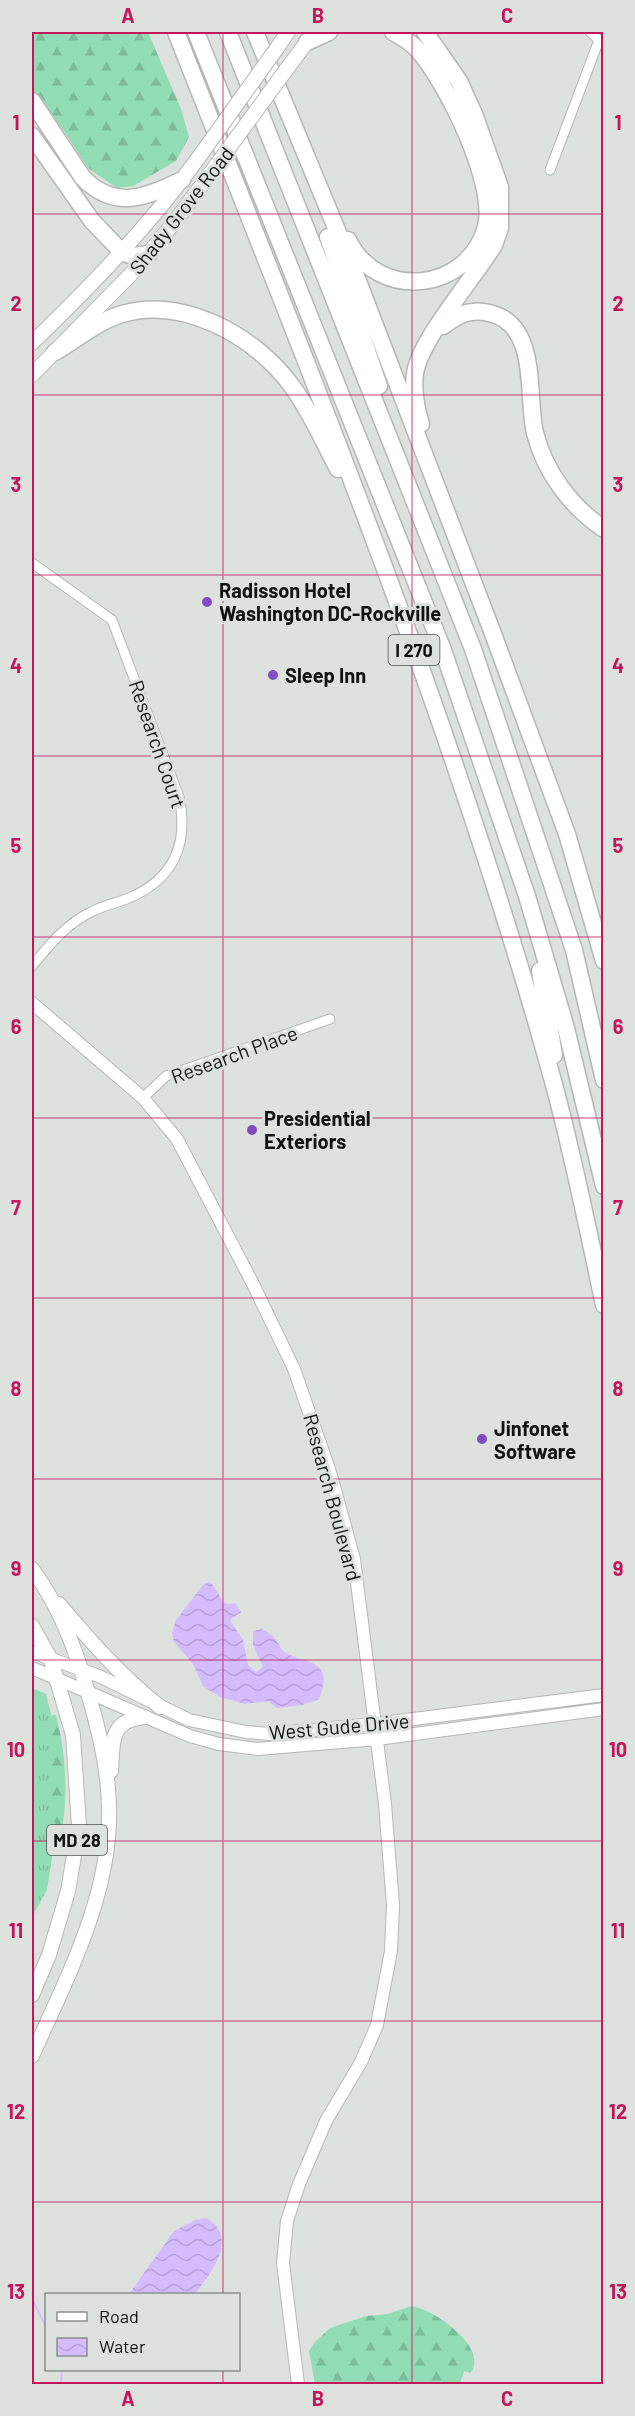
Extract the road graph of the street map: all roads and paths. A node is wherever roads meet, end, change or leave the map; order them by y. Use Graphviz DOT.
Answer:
graph roads {
  1 [pos="176,32"];
  2 [pos="196,32"];
  3 [pos="228,32"];
  4 [pos="255,32"];
  5 [pos="288,32"];
  6 [pos="329,32"];
  7 [pos="393,32"];
  8 [pos="590,32"];
  9 [pos="425,34"];
  10 [pos="311,37"];
  11 [pos="601,40"];
  12 [pos="32,101"];
  13 [pos="32,136"];
  14 [pos="308,160"];
  15 [pos="550,170"];
  16 [pos="182,180"];
  17 [pos="320,191"];
  18 [pos="122,252"];
  19 [pos="149,254"];
  20 [pos="433,334"];
  21 [pos="32,343"];
  22 [pos="54,352"];
  23 [pos="32,375"];
  24 [pos="420,516"];
  25 [pos="603,529"];
  26 [pos="373,538"];
  27 [pos="32,563"];
  28 [pos="492,631"];
  29 [pos="527,896"];
  30 [pos="603,961"];
  31 [pos="32,966"];
  32 [pos="32,1003"];
  33 [pos="330,1019"];
  34 [pos="603,1080"];
  35 [pos="143,1098"];
  36 [pos="575,1172"];
  37 [pos="603,1186"];
  38 [pos="603,1305"];
  39 [pos="32,1569"];
  40 [pos="42,1583"];
  41 [pos="32,1626"];
  42 [pos="32,1652"];
  43 [pos="51,1660"];
  44 [pos="32,1668"];
  45 [pos="83,1671"];
  46 [pos="57,1680"];
  47 [pos="88,1694"];
  48 [pos="603,1695"];
  49 [pos="160,1707"];
  50 [pos="603,1709"];
  51 [pos="145,1717"];
  52 [pos="374,1724"];
  53 [pos="377,1740"];
  54 [pos="109,1806"];
  55 [pos="32,1995"];
  56 [pos="32,2056"];
  57 [pos="298,2385"];
  1 -- 26 [label="highway, I 270"];
  2 -- 29 [label="highway, I 270"];
  3 -- 24 [label="highway, I 270"];
  4 -- 14 [label="highway"];
  5 -- 16 [label="main road, Shady Grove Road, bridge"];
  6 -- 10 [label="highway"];
  7 -- 17 [label="highway"];
  8 -- 11 [label="street"];
  9 -- 20 [label="highway"];
  10 -- 19 [label="main road, Shady Grove Road, bridge"];
  11 -- 15 [label="street"];
  12 -- 16 [label="highway"];
  13 -- 18 [label="highway"];
  14 -- 17 [label="highway"];
  14 -- 24 [label="highway"];
  16 -- 18 [label="main road, Shady Grove Road"];
  17 -- 28 [label="highway"];
  18 -- 19 [label="highway"];
  18 -- 21 [label="main road, Shady Grove Road"];
  19 -- 22 [label="main road, Shady Grove Road"];
  20 -- 25 [label="highway"];
  20 -- 28 [label="highway"];
  22 -- 23 [label="main road, Shady Grove Road"];
  22 -- 26 [label="highway"];
  24 -- 34 [label="highway, I 270"];
  26 -- 36 [label="highway, I 270"];
  27 -- 31 [label="street, Research Court"];
  28 -- 30 [label="highway"];
  29 -- 36 [label="highway"];
  29 -- 37 [label="highway, I 270"];
  32 -- 35 [label="street, Research Boulevard"];
  33 -- 35 [label="street, Research Place"];
  35 -- 52 [label="street, Research Boulevard"];
  36 -- 38 [label="highway, I 270"];
  39 -- 40 [label="main road, MD 28"];
  40 -- 45 [label="main road, MD 28"];
  40 -- 49 [label="main road"];
  41 -- 43 [label="main road, MD 28"];
  42 -- 43 [label="street, West Gude Drive"];
  43 -- 45 [label="street, West Gude Drive"];
  43 -- 46 [label="main road, MD 28"];
  44 -- 46 [label="street, West Gude Drive"];
  45 -- 47 [label="main road, MD 28"];
  45 -- 49 [label="street, West Gude Drive"];
  46 -- 47 [label="street, West Gude Drive"];
  46 -- 55 [label="main road, MD 28"];
  47 -- 51 [label="street, West Gude Drive"];
  47 -- 54 [label="main road, MD 28"];
  48 -- 52 [label="street, West Gude Drive"];
  49 -- 52 [label="street, West Gude Drive"];
  50 -- 53 [label="street, West Gude Drive"];
  51 -- 53 [label="street, West Gude Drive"];
  51 -- 54 [label="main road"];
  52 -- 53 [label="street, Research Boulevard"];
  53 -- 57 [label="street, Research Boulevard"];
  54 -- 56 [label="main road, MD 28"];
}
